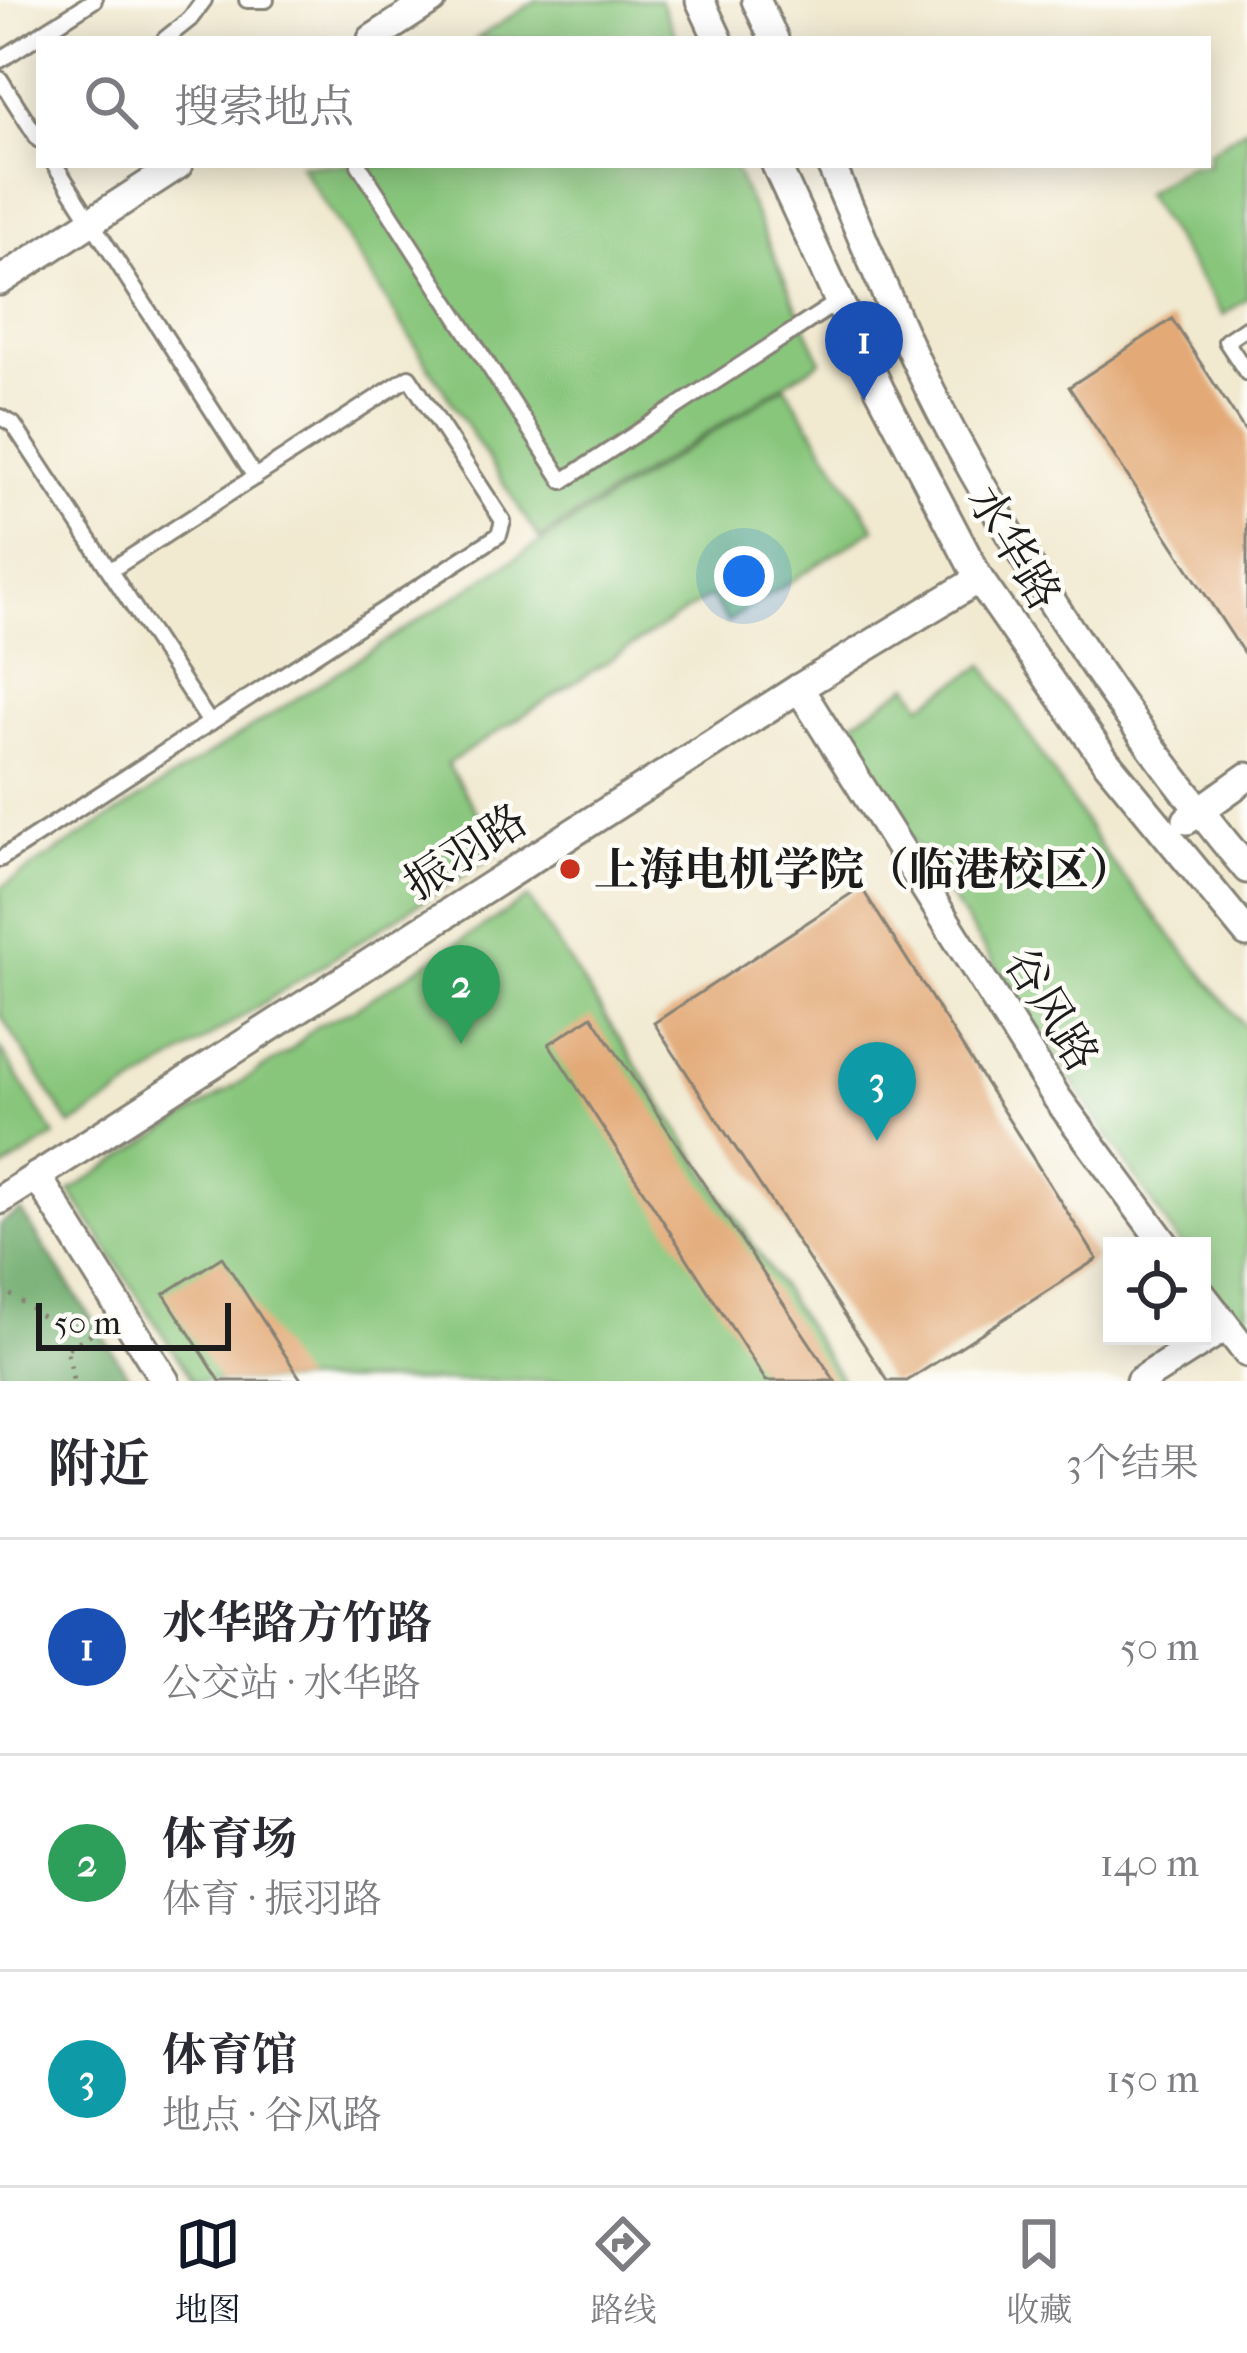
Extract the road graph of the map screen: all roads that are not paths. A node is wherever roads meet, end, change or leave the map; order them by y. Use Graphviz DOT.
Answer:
graph roads {
  1 [pos="94,0"];
  2 [pos="204,0"];
  3 [pos="247,0"];
  4 [pos="266,0"];
  5 [pos="432,0"];
  6 [pos="700,0"];
  7 [pos="757,0"];
  8 [pos="38,36"];
  9 [pos="169,36"];
  10 [pos="377,36"];
  11 [pos="717,36"];
  12 [pos="773,36"];
  13 [pos="36,37"];
  14 [pos="0,60"];
  15 [pos="0,79"];
  16 [pos="36,103"];
  17 [pos="21,112"];
  18 [pos="36,135"];
  19 [pos="57,168"];
  20 [pos="173,168"];
  21 [pos="361,168"];
  22 [pos="777,168"];
  23 [pos="832,168"];
  24 [pos="92,222"];
  25 [pos="0,281"];
  26 [pos="838,301"];
  27 [pos="1247,327"];
  28 [pos="1247,373"];
  29 [pos="0,417"];
  30 [pos="255,477"];
  31 [pos="112,570"];
  32 [pos="979,579"];
  33 [pos="799,688"];
  34 [pos="210,723"];
  35 [pos="1247,778"];
  36 [pos="1200,814"];
  37 [pos="1163,833"];
  38 [pos="0,859"];
  39 [pos="1247,869"];
  40 [pos="1244,925"];
  41 [pos="37,1176"];
  42 [pos="0,1200"];
  43 [pos="1159,1237"];
  44 [pos="1211,1308"];
  45 [pos="1225,1327"];
  46 [pos="1247,1353"];
  47 [pos="166,1381"];
  48 [pos="1140,1381"];
  1 -- 8 [label="lane"];
  2 -- 9 [label="lane"];
  3 -- 4 [label="lane"];
  5 -- 10 [label="street"];
  6 -- 11 [label="street"];
  7 -- 12 [label="street"];
  13 -- 14 [label="lane"];
  15 -- 17 [label="lane"];
  16 -- 17 [label="lane"];
  17 -- 18 [label="lane"];
  19 -- 24 [label="lane"];
  20 -- 24 [label="street"];
  21 -- 26 [label="lane"];
  22 -- 26 [label="street, 水华路"];
  23 -- 36 [label="street, 水华路"];
  24 -- 25 [label="street"];
  24 -- 30 [label="lane"];
  26 -- 32 [label="street, 水华路"];
  27 -- 28 [label="lane"];
  29 -- 31 [label="lane"];
  30 -- 31 [label="lane"];
  30 -- 34 [label="lane"];
  31 -- 34 [label="lane"];
  32 -- 33 [label="street, 振羽路"];
  32 -- 37 [label="street, 水华路"];
  33 -- 41 [label="street, 振羽路"];
  33 -- 43 [label="street, 谷风路"];
  34 -- 38 [label="lane"];
  35 -- 36 [label="street"];
  36 -- 37 [label="street"];
  36 -- 39 [label="street, 水华路"];
  37 -- 40 [label="street, 水华路"];
  41 -- 42 [label="street, 振羽路"];
  41 -- 47 [label="street"];
  44 -- 45 [label="street"];
  45 -- 46 [label="street"];
  45 -- 48 [label="street"];
}
